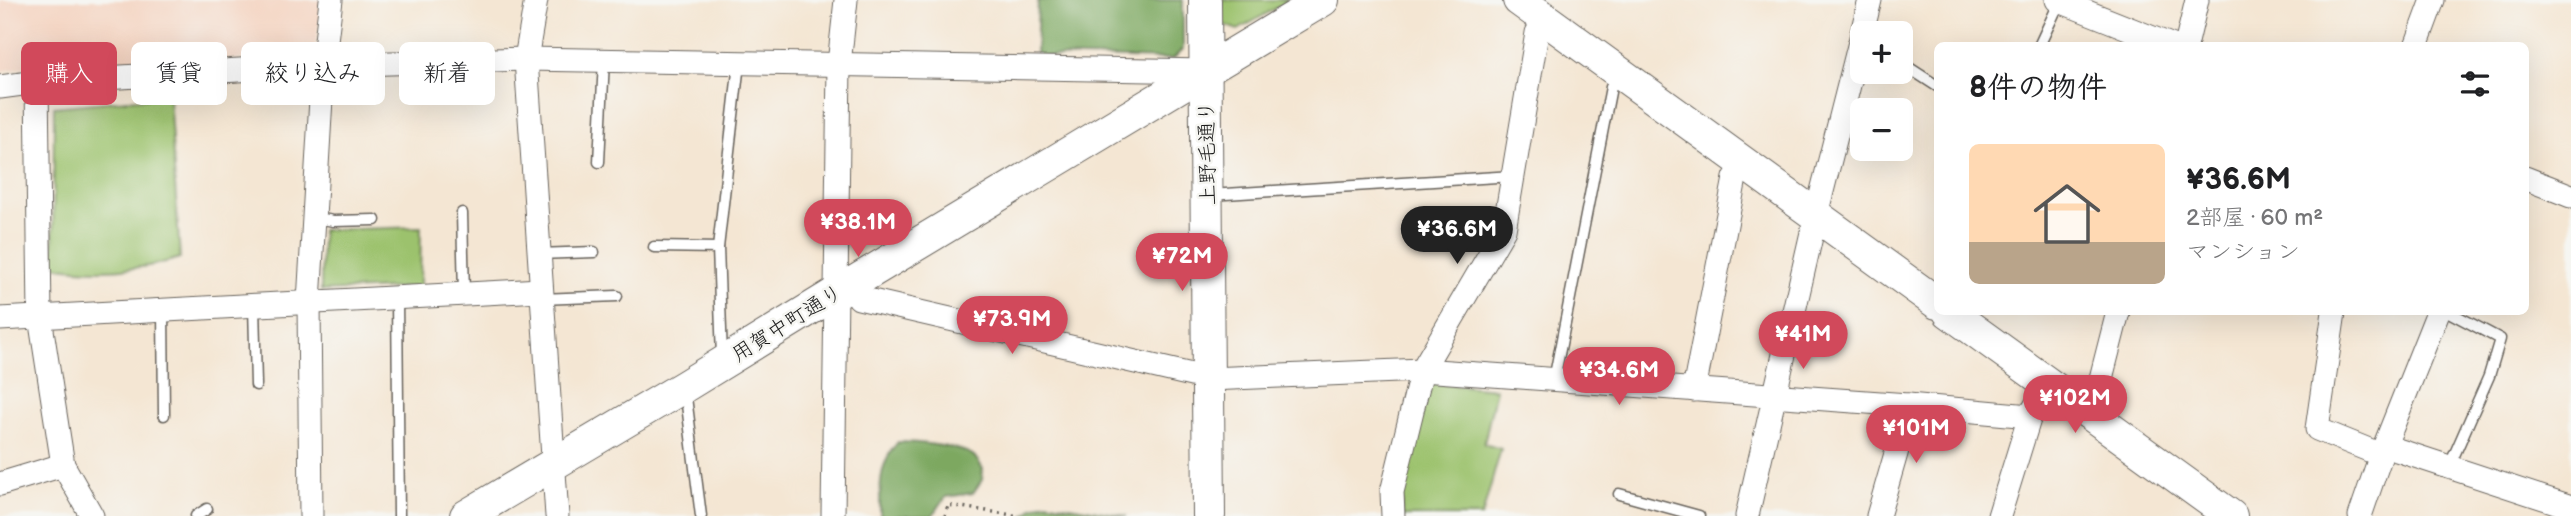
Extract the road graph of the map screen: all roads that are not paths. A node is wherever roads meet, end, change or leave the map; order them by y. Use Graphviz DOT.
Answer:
graph roads {
  1 [pos="331,0"];
  2 [pos="536,0"];
  3 [pos="846,0"];
  4 [pos="1205,0"];
  5 [pos="1323,0"];
  6 [pos="1519,0"];
  7 [pos="1870,0"];
  8 [pos="2059,0"];
  9 [pos="2197,0"];
  10 [pos="2433,0"];
  11 [pos="1545,19"];
  12 [pos="1865,21"];
  13 [pos="326,42"];
  14 [pos="2041,42"];
  15 [pos="2163,42"];
  16 [pos="2187,42"];
  17 [pos="2417,42"];
  18 [pos="526,59"];
  19 [pos="604,60"];
  20 [pos="739,62"];
  21 [pos="385,63"];
  22 [pos="839,64"];
  23 [pos="241,70"];
  24 [pos="1913,70"];
  25 [pos="1206,71"];
  26 [pos="1620,74"];
  27 [pos="117,77"];
  28 [pos="1850,83"];
  29 [pos="1934,84"];
  30 [pos="21,85"];
  31 [pos="0,88"];
  32 [pos="37,105"];
  33 [pos="320,105"];
  34 [pos="599,162"];
  35 [pos="1745,164"];
  36 [pos="1513,176"];
  37 [pos="2529,183"];
  38 [pos="1208,195"];
  39 [pos="2571,196"];
  40 [pos="462,213"];
  41 [pos="1816,215"];
  42 [pos="313,217"];
  43 [pos="375,220"];
  44 [pos="654,247"];
  45 [pos="718,248"];
  46 [pos="594,252"];
  47 [pos="538,254"];
  48 [pos="843,288"];
  49 [pos="464,294"];
  50 [pos="540,295"];
  51 [pos="617,296"];
  52 [pos="397,298"];
  53 [pos="1934,301"];
  54 [pos="309,302"];
  55 [pos="254,305"];
  56 [pos="163,310"];
  57 [pos="1953,315"];
  58 [pos="2117,315"];
  59 [pos="2334,315"];
  60 [pos="2437,315"];
  61 [pos="2455,315"];
  62 [pos="40,317"];
  63 [pos="0,319"];
  64 [pos="722,363"];
  65 [pos="1422,370"];
  66 [pos="1209,379"];
  67 [pos="1554,380"];
  68 [pos="2048,383"];
  69 [pos="256,385"];
  70 [pos="685,386"];
  71 [pos="1694,390"];
  72 [pos="1774,396"];
  73 [pos="1908,405"];
  74 [pos="2087,411"];
  75 [pos="164,415"];
  76 [pos="2030,416"];
  77 [pos="2383,451"];
  78 [pos="553,462"];
  79 [pos="63,465"];
  80 [pos="2449,467"];
  81 [pos="0,484"];
  82 [pos="1619,494"];
  83 [pos="2571,508"];
  84 [pos="207,509"];
  85 [pos="92,516"];
  86 [pos="195,516"];
  87 [pos="311,516"];
  88 [pos="399,516"];
  89 [pos="466,516"];
  90 [pos="557,516"];
  91 [pos="701,516"];
  92 [pos="833,516"];
  93 [pos="1209,516"];
  94 [pos="1393,516"];
  95 [pos="1699,516"];
  96 [pos="1747,516"];
  97 [pos="1878,516"];
  98 [pos="1998,516"];
  99 [pos="2231,516"];
  100 [pos="2360,516"];
  1 -- 13 [label="street"];
  2 -- 18 [label="street"];
  3 -- 22 [label="street"];
  4 -- 25 [label="street, 上野毛通り"];
  5 -- 25 [label="street, 用賀中町通り"];
  6 -- 11 [label="street"];
  7 -- 12 [label="street"];
  8 -- 14 [label="lane"];
  8 -- 15 [label="street"];
  9 -- 16 [label="street"];
  10 -- 17 [label="street"];
  11 -- 26 [label="street"];
  11 -- 36 [label="street"];
  18 -- 19 [label="street"];
  18 -- 21 [label="street"];
  18 -- 47 [label="street"];
  19 -- 20 [label="street"];
  19 -- 34 [label="lane"];
  20 -- 22 [label="street"];
  20 -- 45 [label="lane"];
  22 -- 25 [label="street"];
  22 -- 48 [label="street"];
  23 -- 27 [label="street"];
  24 -- 29 [label="lane"];
  25 -- 38 [label="street, 上野毛通り"];
  25 -- 48 [label="street, 用賀中町通り"];
  26 -- 35 [label="street"];
  26 -- 67 [label="lane"];
  28 -- 41 [label="street"];
  30 -- 31 [label="street"];
  32 -- 62 [label="street"];
  33 -- 42 [label="street"];
  35 -- 41 [label="street"];
  35 -- 71 [label="street"];
  36 -- 38 [label="lane"];
  36 -- 65 [label="street"];
  37 -- 39 [label="street"];
  38 -- 66 [label="street, 上野毛通り"];
  40 -- 49 [label="lane"];
  41 -- 53 [label="street"];
  41 -- 72 [label="street"];
  42 -- 43 [label="lane"];
  42 -- 54 [label="street"];
  44 -- 45 [label="lane"];
  45 -- 64 [label="lane"];
  46 -- 47 [label="lane"];
  47 -- 50 [label="street"];
  48 -- 64 [label="street, 用賀中町通り"];
  48 -- 66 [label="street"];
  48 -- 92 [label="street"];
  49 -- 50 [label="street"];
  49 -- 52 [label="street"];
  50 -- 51 [label="lane"];
  50 -- 78 [label="street"];
  52 -- 54 [label="street"];
  52 -- 88 [label="lane"];
  54 -- 55 [label="street"];
  54 -- 87 [label="street"];
  55 -- 56 [label="street"];
  55 -- 69 [label="lane"];
  56 -- 62 [label="street"];
  56 -- 75 [label="lane"];
  57 -- 68 [label="street"];
  58 -- 74 [label="street"];
  59 -- 77 [label="street"];
  60 -- 77 [label="street"];
  61 -- 80 [label="lane"];
  62 -- 63 [label="street"];
  62 -- 79 [label="street"];
  64 -- 70 [label="street, 用賀中町通り"];
  65 -- 66 [label="street"];
  65 -- 67 [label="street"];
  65 -- 94 [label="street"];
  66 -- 93 [label="street, 上野毛通り"];
  67 -- 71 [label="street"];
  68 -- 74 [label="street"];
  68 -- 76 [label="street"];
  70 -- 78 [label="street, 用賀中町通り"];
  70 -- 91 [label="lane"];
  71 -- 72 [label="street"];
  72 -- 73 [label="street"];
  72 -- 96 [label="street"];
  73 -- 76 [label="street"];
  73 -- 97 [label="street"];
  74 -- 99 [label="street"];
  76 -- 98 [label="street"];
  77 -- 80 [label="street"];
  77 -- 100 [label="street"];
  78 -- 89 [label="street, 用賀中町通り"];
  78 -- 90 [label="street"];
  79 -- 81 [label="street"];
  79 -- 85 [label="street"];
  80 -- 83 [label="street"];
  82 -- 95 [label="lane"];
  84 -- 86 [label="lane"];
}
